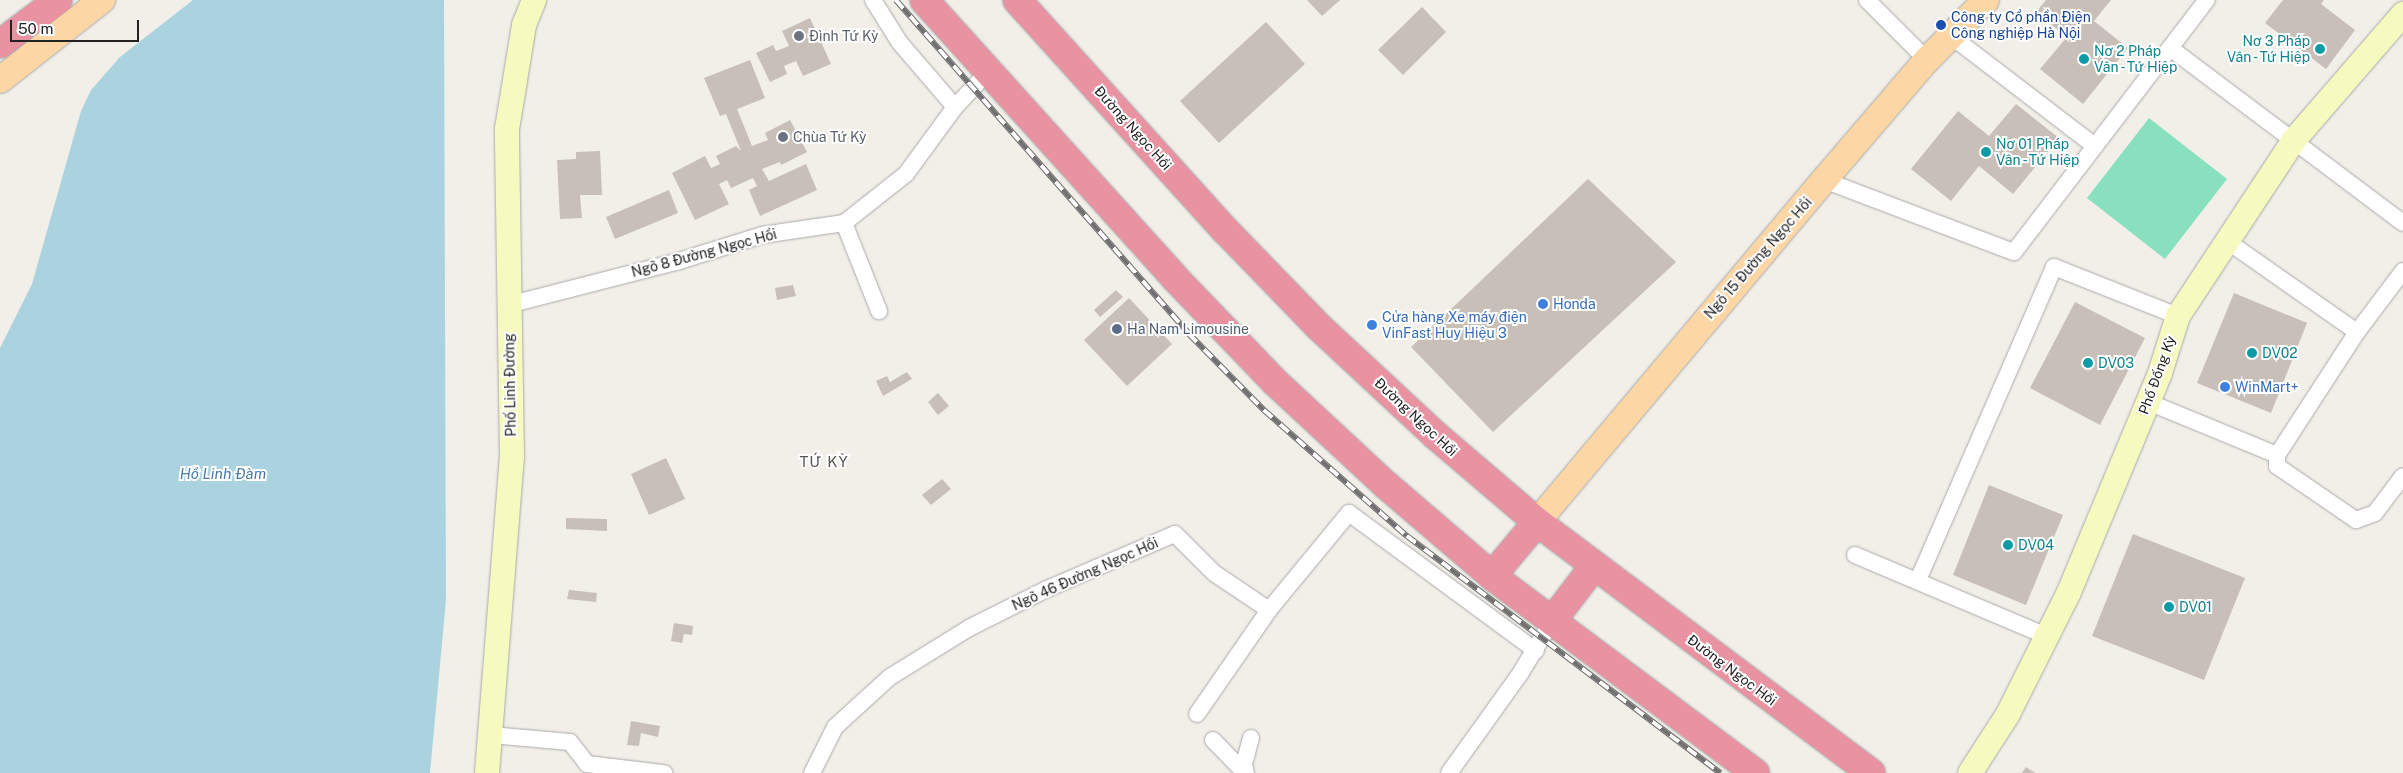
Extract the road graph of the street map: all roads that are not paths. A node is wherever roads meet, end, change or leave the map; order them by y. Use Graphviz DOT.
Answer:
graph roads {
  1 [pos="58,0"];
  2 [pos="102,0"];
  3 [pos="534,0"];
  4 [pos="873,0"];
  5 [pos="924,0"];
  6 [pos="1017,0"];
  7 [pos="1867,0"];
  8 [pos="1986,0"];
  9 [pos="2202,2"];
  10 [pos="2403,14"];
  11 [pos="1951,36"];
  12 [pos="0,44"];
  13 [pos="2170,48"];
  14 [pos="0,56"];
  15 [pos="1927,60"];
  16 [pos="0,63"];
  17 [pos="988,72"];
  18 [pos="0,80"];
  19 [pos="955,108"];
  20 [pos="2294,140"];
  21 [pos="2095,146"];
  22 [pos="1824,180"];
  23 [pos="844,223"];
  24 [pos="2403,223"];
  25 [pos="2227,241"];
  26 [pos="2403,271"];
  27 [pos="508,305"];
  28 [pos="879,311"];
  29 [pos="2178,316"];
  30 [pos="2357,332"];
  31 [pos="2148,402"];
  32 [pos="2277,455"];
  33 [pos="2403,476"];
  34 [pos="1537,522"];
  35 [pos="1855,555"];
  36 [pos="1594,566"];
  37 [pos="1492,576"];
  38 [pos="1918,580"];
  39 [pos="1269,610"];
  40 [pos="1552,621"];
  41 [pos="2047,636"];
  42 [pos="1536,651"];
  43 [pos="1197,714"];
  44 [pos="491,735"];
  45 [pos="1250,738"];
  46 [pos="1213,740"];
  47 [pos="1245,770"];
  48 [pos="487,773"];
  49 [pos="664,773"];
  50 [pos="812,773"];
  51 [pos="1449,773"];
  52 [pos="1755,773"];
  53 [pos="1870,773"];
  54 [pos="1970,773"];
  1 -- 12 [label="highway"];
  2 -- 18 [label="main road"];
  3 -- 27 [label="street, Phố Linh Đường"];
  4 -- 19 [label="street"];
  5 -- 17 [label="highway"];
  6 -- 34 [label="highway, Đường Ngọc Hồi"];
  7 -- 15 [label="street"];
  8 -- 11 [label="main road, Ngõ 15 Đường Ngọc Hồi"];
  9 -- 13 [label="street"];
  10 -- 20 [label="street, Phố Đống Kỳ"];
  11 -- 15 [label="main road, Ngõ 15 Đường Ngọc Hồi"];
  11 -- 21 [label="street"];
  13 -- 20 [label="street"];
  13 -- 21 [label="street"];
  14 -- 16 [label="main road"];
  15 -- 22 [label="main road, Ngõ 15 Đường Ngọc Hồi"];
  17 -- 19 [label="street, Ngõ 8 Đường Ngọc Hồi"];
  17 -- 37 [label="highway"];
  19 -- 23 [label="street, Ngõ 8 Đường Ngọc Hồi"];
  20 -- 24 [label="street"];
  20 -- 25 [label="street, Phố Đống Kỳ"];
  21 -- 22 [label="street"];
  22 -- 34 [label="main road, Ngõ 15 Đường Ngọc Hồi"];
  23 -- 27 [label="street, Ngõ 8 Đường Ngọc Hồi"];
  23 -- 28 [label="street"];
  25 -- 29 [label="street, Phố Đống Kỳ"];
  25 -- 30 [label="street"];
  26 -- 30 [label="street"];
  27 -- 44 [label="street, Phố Linh Đường"];
  29 -- 31 [label="street, Phố Đống Kỳ"];
  29 -- 38 [label="street"];
  30 -- 32 [label="street"];
  31 -- 32 [label="street"];
  31 -- 41 [label="street, Phố Đống Kỳ"];
  32 -- 33 [label="street"];
  34 -- 36 [label="highway, Đường Ngọc Hồi"];
  34 -- 37 [label="highway"];
  35 -- 38 [label="street"];
  36 -- 40 [label="highway"];
  36 -- 53 [label="highway, Đường Ngọc Hồi"];
  37 -- 40 [label="highway"];
  38 -- 41 [label="street"];
  39 -- 42 [label="street"];
  39 -- 43 [label="street"];
  39 -- 50 [label="street, Ngõ 46 Đường Ngọc Hồi"];
  40 -- 42 [label="street"];
  40 -- 52 [label="highway"];
  41 -- 54 [label="street, Phố Đống Kỳ"];
  42 -- 51 [label="street"];
  44 -- 48 [label="street, Phố Linh Đường"];
  44 -- 49 [label="street"];
  45 -- 47 [label="street"];
  46 -- 47 [label="street"];
}
